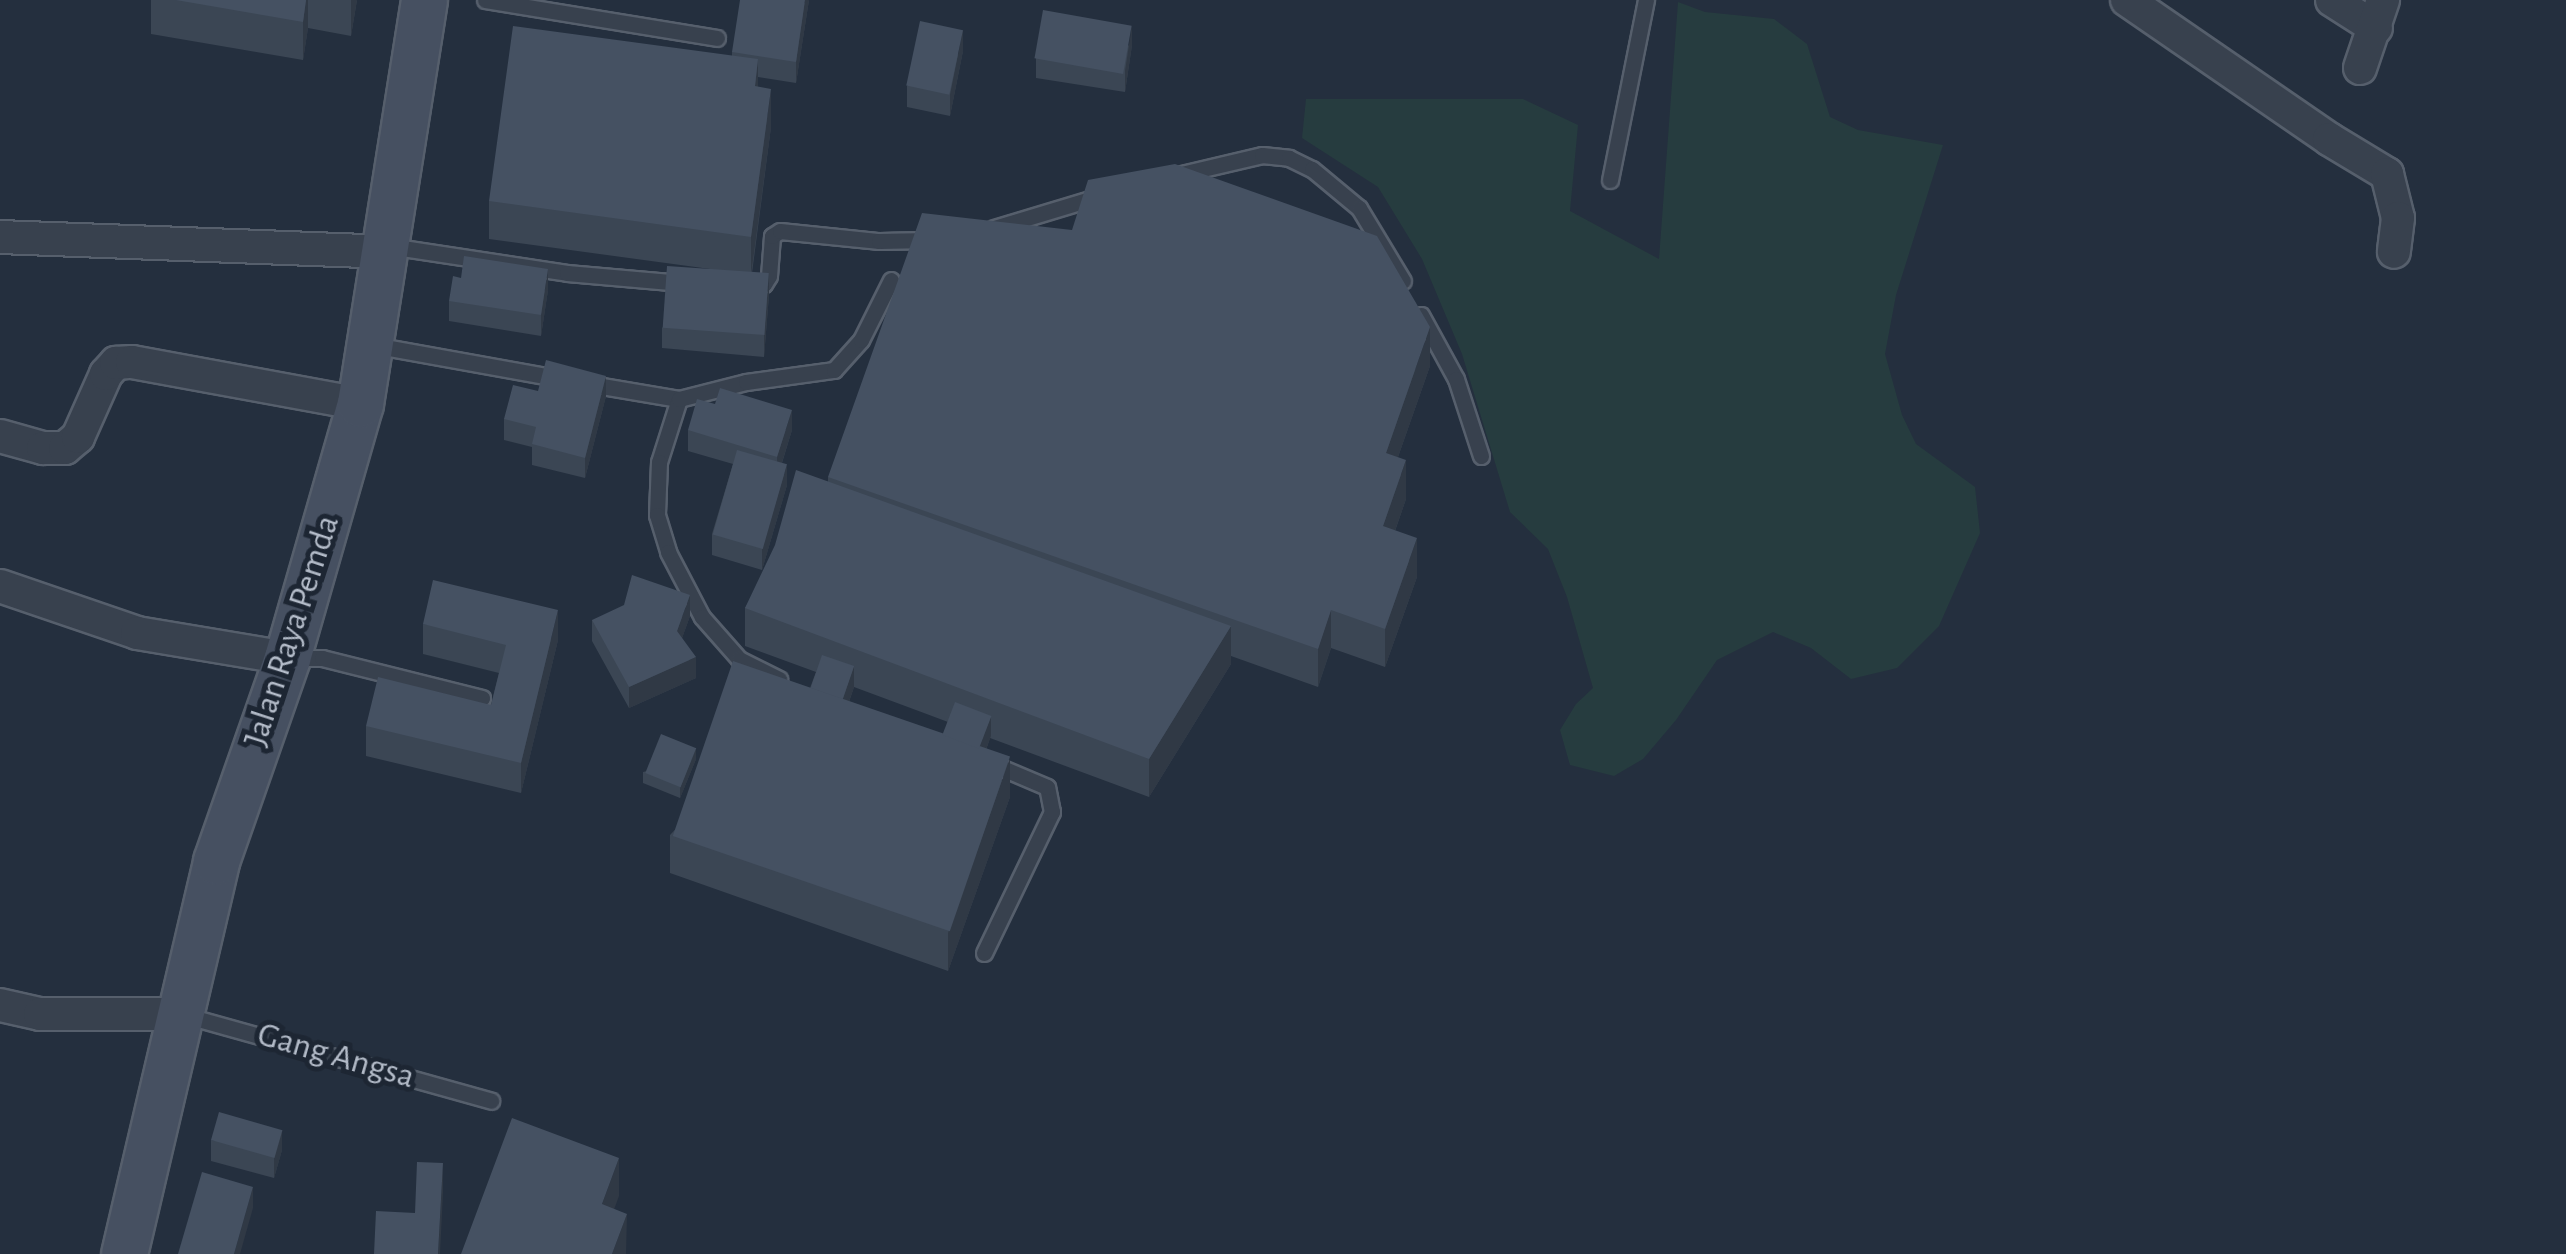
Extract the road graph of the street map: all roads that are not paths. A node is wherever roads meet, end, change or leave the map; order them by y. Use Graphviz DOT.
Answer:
graph roads {
  1 [pos="424,0"];
  2 [pos="485,0"];
  3 [pos="1646,0"];
  4 [pos="2127,0"];
  5 [pos="2332,0"];
  6 [pos="2380,14"];
  7 [pos="716,38"];
  8 [pos="2360,68"];
  9 [pos="1155,180"];
  10 [pos="1610,180"];
  11 [pos="1120,190"];
  12 [pos="0,236"];
  13 [pos="388,249"];
  14 [pos="2394,252"];
  15 [pos="891,280"];
  16 [pos="692,284"];
  17 [pos="732,286"];
  18 [pos="372,344"];
  19 [pos="679,399"];
  20 [pos="360,404"];
  21 [pos="0,436"];
  22 [pos="1481,456"];
  23 [pos="0,586"];
  24 [pos="287,658"];
  25 [pos="798,690"];
  26 [pos="482,698"];
  27 [pos="982,760"];
  28 [pos="984,953"];
  29 [pos="0,1005"];
  30 [pos="180,1014"];
  31 [pos="490,1102"];
  32 [pos="124,1254"];
  1 -- 13 [label="main road, Jalan Raya Pemda"];
  2 -- 7 [label="lane"];
  3 -- 10 [label="lane"];
  4 -- 14 [label="street"];
  5 -- 6 [label="street"];
  6 -- 8 [label="street"];
  9 -- 22 [label="lane"];
  11 -- 17 [label="lane"];
  12 -- 13 [label="street"];
  13 -- 16 [label="lane"];
  13 -- 18 [label="main road, Jalan Raya Pemda"];
  15 -- 19 [label="lane"];
  18 -- 19 [label="lane"];
  18 -- 20 [label="main road, Jalan Raya Pemda"];
  19 -- 25 [label="lane"];
  20 -- 21 [label="street"];
  20 -- 24 [label="main road, Jalan Raya Pemda"];
  23 -- 24 [label="street"];
  24 -- 26 [label="lane"];
  24 -- 30 [label="main road, Jalan Raya Pemda"];
  27 -- 28 [label="lane"];
  29 -- 30 [label="street"];
  30 -- 31 [label="lane, Gang Angsa"];
  30 -- 32 [label="main road, Jalan Raya Pemda"];
}
